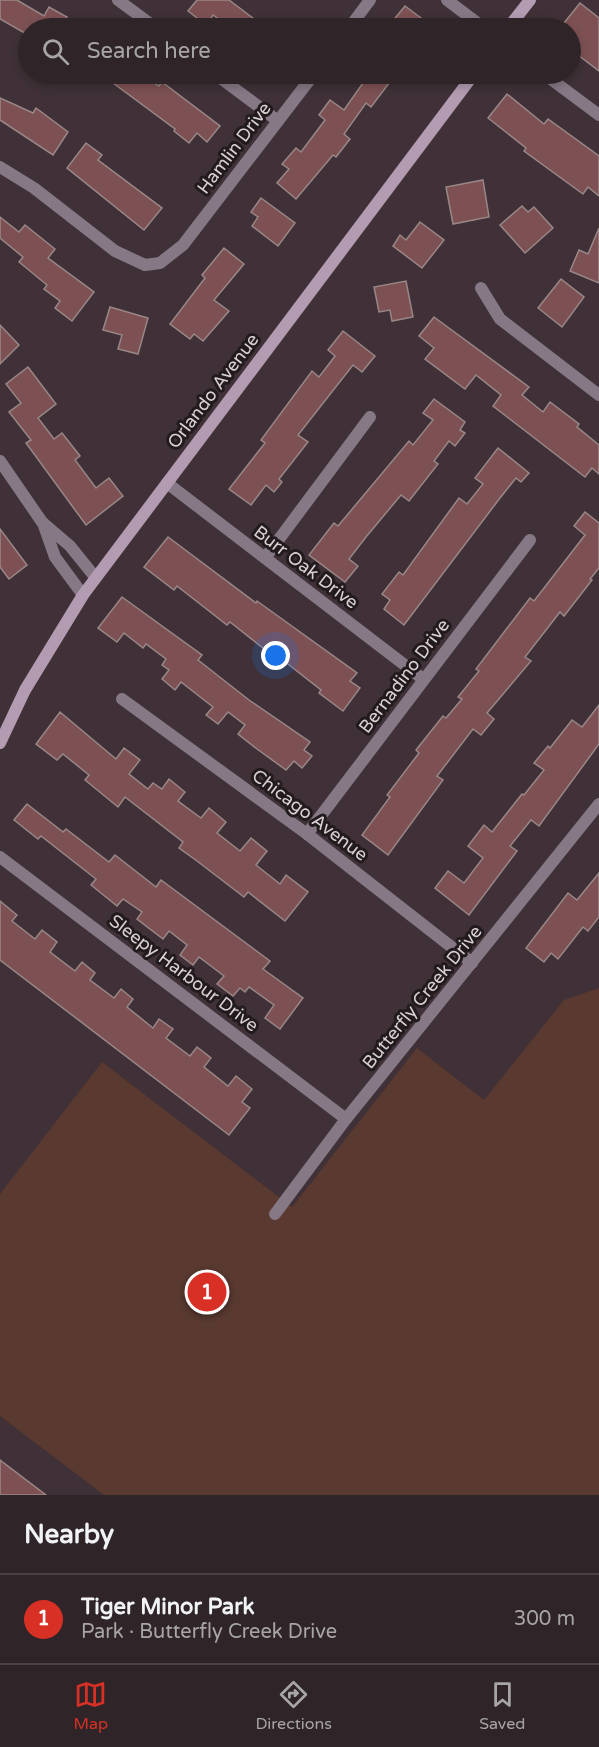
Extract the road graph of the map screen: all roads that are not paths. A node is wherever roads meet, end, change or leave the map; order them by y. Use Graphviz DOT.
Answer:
graph roads {
  1 [pos="118,0"];
  2 [pos="370,0"];
  3 [pos="447,0"];
  4 [pos="530,0"];
  5 [pos="142,18"];
  6 [pos="356,18"];
  7 [pos="471,18"];
  8 [pos="516,18"];
  9 [pos="228,84"];
  10 [pos="306,84"];
  11 [pos="466,84"];
  12 [pos="557,84"];
  13 [pos="599,115"];
  14 [pos="278,122"];
  15 [pos="0,167"];
  16 [pos="481,288"];
  17 [pos="599,395"];
  18 [pos="370,417"];
  19 [pos="0,462"];
  20 [pos="166,483"];
  21 [pos="42,522"];
  22 [pos="530,540"];
  23 [pos="265,558"];
  24 [pos="95,577"];
  25 [pos="83,595"];
  26 [pos="423,679"];
  27 [pos="122,699"];
  28 [pos="0,743"];
  29 [pos="599,804"];
  30 [pos="307,834"];
  31 [pos="0,856"];
  32 [pos="472,963"];
  33 [pos="346,1119"];
  34 [pos="275,1214"];
  1 -- 5 [label="street"];
  2 -- 6 [label="street"];
  3 -- 7 [label="street"];
  4 -- 8 [label="street"];
  9 -- 14 [label="street"];
  10 -- 14 [label="street, Hamlin Drive"];
  11 -- 20 [label="street, Orlando Avenue"];
  12 -- 13 [label="street"];
  14 -- 15 [label="street, Hamlin Drive"];
  16 -- 17 [label="street"];
  18 -- 23 [label="street"];
  19 -- 21 [label="street"];
  20 -- 23 [label="street, Burr Oak Drive"];
  20 -- 24 [label="street, Orlando Avenue"];
  21 -- 24 [label="street"];
  21 -- 25 [label="street"];
  22 -- 26 [label="street, Bernadino Drive"];
  23 -- 26 [label="street, Burr Oak Drive"];
  24 -- 25 [label="street, Orlando Avenue"];
  25 -- 28 [label="street, Orlando Avenue"];
  26 -- 30 [label="street, Bernadino Drive"];
  27 -- 30 [label="street, Chicago Avenue"];
  29 -- 32 [label="street, Butterfly Creek Drive"];
  30 -- 32 [label="street, Chicago Avenue"];
  31 -- 33 [label="street, Sleepy Harbour Drive"];
  32 -- 33 [label="street, Butterfly Creek Drive"];
  33 -- 34 [label="street, Butterfly Creek Drive"];
}
